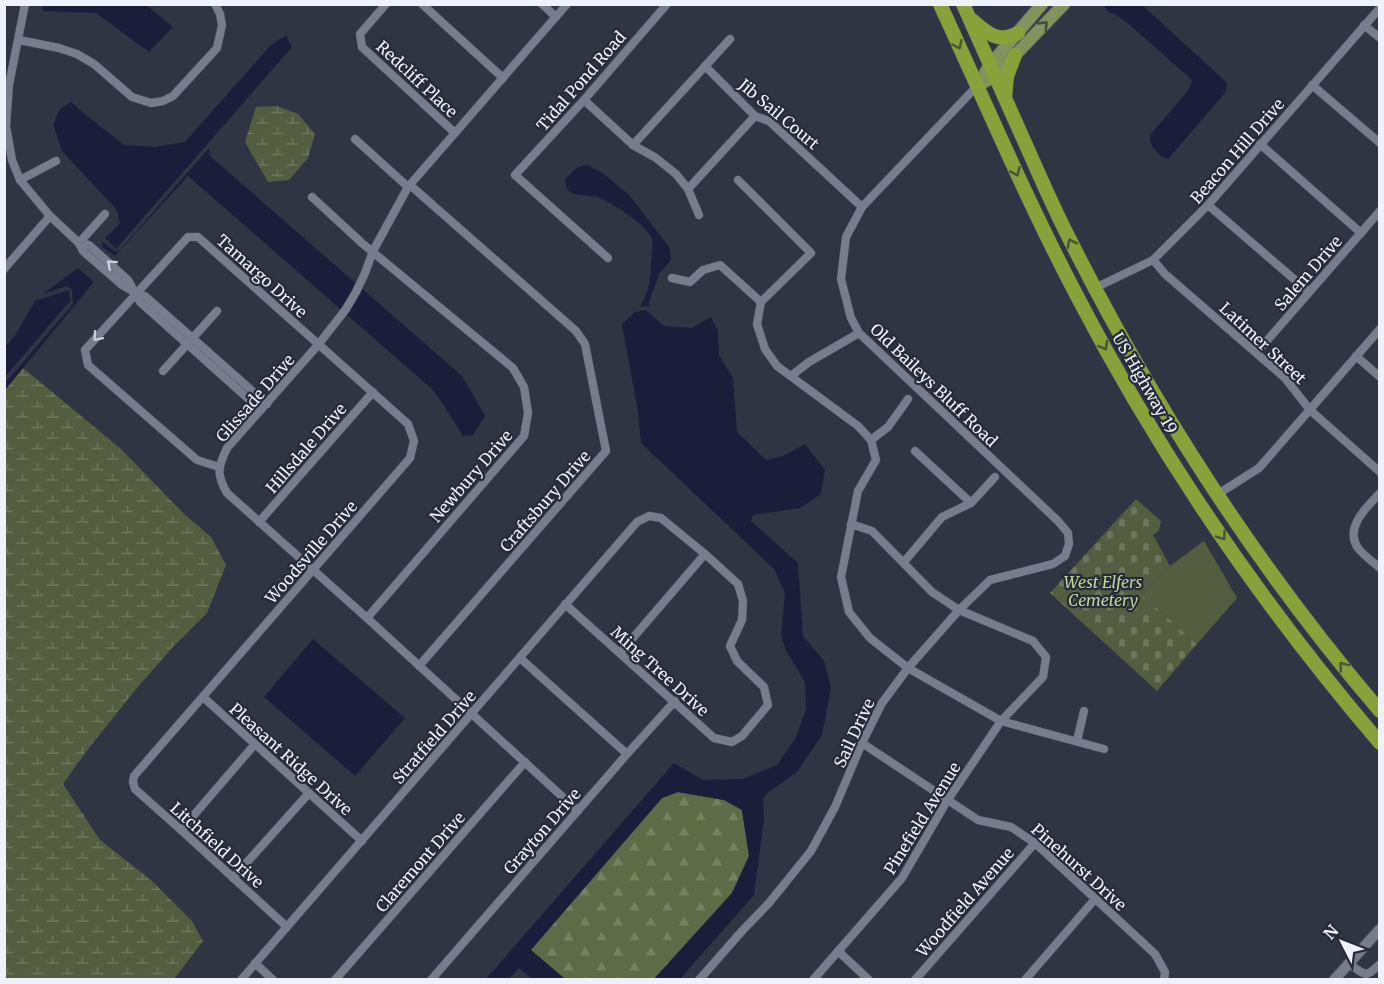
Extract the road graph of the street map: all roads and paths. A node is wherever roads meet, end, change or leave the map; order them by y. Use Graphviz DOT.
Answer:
graph roads {
  1 [pos="25,4"];
  2 [pos="386,4"];
  3 [pos="422,4"];
  4 [pos="542,4"];
  5 [pos="567,4"];
  6 [pos="667,4"];
  7 [pos="939,4"];
  8 [pos="1042,4"];
  9 [pos="1064,4"];
  10 [pos="215,5"];
  11 [pos="1380,8"];
  12 [pos="966,11"];
  13 [pos="556,17"];
  14 [pos="1364,25"];
  15 [pos="1018,33"];
  16 [pos="1380,38"];
  17 [pos="730,39"];
  18 [pos="19,40"];
  19 [pos="1015,55"];
  20 [pos="705,66"];
  21 [pos="992,71"];
  22 [pos="503,78"];
  23 [pos="7,85"];
  24 [pos="1312,85"];
  25 [pos="977,86"];
  26 [pos="1005,99"];
  27 [pos="584,100"];
  28 [pos="755,116"];
  29 [pos="455,133"];
  30 [pos="355,139"];
  31 [pos="1380,143"];
  32 [pos="1260,144"];
  33 [pos="633,145"];
  34 [pos="8,161"];
  35 [pos="56,161"];
  36 [pos="20,180"];
  37 [pos="738,180"];
  38 [pos="409,186"];
  39 [pos="688,189"];
  40 [pos="312,197"];
  41 [pos="1208,205"];
  42 [pos="862,207"];
  43 [pos="1380,211"];
  44 [pos="105,214"];
  45 [pos="699,215"];
  46 [pos="50,216"];
  47 [pos="1360,233"];
  48 [pos="79,243"];
  49 [pos="373,251"];
  50 [pos="608,258"];
  51 [pos="1153,260"];
  52 [pos="4,269"];
  53 [pos="672,278"];
  54 [pos="1095,288"];
  55 [pos="1309,292"];
  56 [pos="136,293"];
  57 [pos="761,302"];
  58 [pos="217,311"];
  59 [pos="1380,329"];
  60 [pos="859,333"];
  61 [pos="190,341"];
  62 [pos="318,345"];
  63 [pos="1257,352"];
  64 [pos="1356,356"];
  65 [pos="163,371"];
  66 [pos="791,376"];
  67 [pos="1380,377"];
  68 [pos="373,392"];
  69 [pos="908,399"];
  70 [pos="264,407"];
  71 [pos="1310,410"];
  72 [pos="1144,417"];
  73 [pos="871,440"];
  74 [pos="915,450"];
  75 [pos="219,467"];
  76 [pos="1380,472"];
  77 [pos="995,477"];
  78 [pos="1380,493"];
  79 [pos="1218,494"];
  80 [pos="971,503"];
  81 [pos="1202,507"];
  82 [pos="259,522"];
  83 [pos="851,524"];
  84 [pos="1069,544"];
  85 [pos="705,554"];
  86 [pos="904,562"];
  87 [pos="1380,568"];
  88 [pos="313,570"];
  89 [pos="1288,595"];
  90 [pos="565,604"];
  91 [pos="959,610"];
  92 [pos="367,618"];
  93 [pos="620,653"];
  94 [pos="520,658"];
  95 [pos="419,666"];
  96 [pos="908,668"];
  97 [pos="203,697"];
  98 [pos="675,701"];
  99 [pos="1084,711"];
  100 [pos="1380,711"];
  101 [pos="472,714"];
  102 [pos="1001,721"];
  103 [pos="1077,741"];
  104 [pos="1380,742"];
  105 [pos="862,743"];
  106 [pos="255,744"];
  107 [pos="1104,749"];
  108 [pos="627,754"];
  109 [pos="525,762"];
  110 [pos="133,782"];
  111 [pos="309,793"];
  112 [pos="947,801"];
  113 [pos="578,811"];
  114 [pos="181,830"];
  115 [pos="362,841"];
  116 [pos="1035,843"];
  117 [pos="233,878"];
  118 [pos="1095,898"];
  119 [pos="1380,921"];
  120 [pos="287,927"];
  121 [pos="1380,929"];
  122 [pos="838,951"];
  123 [pos="255,963"];
  124 [pos="1348,963"];
  125 [pos="1380,964"];
  126 [pos="241,980"];
  127 [pos="273,980"];
  128 [pos="335,980"];
  129 [pos="431,980"];
  130 [pos="699,980"];
  131 [pos="813,980"];
  132 [pos="869,980"];
  133 [pos="915,980"];
  134 [pos="1025,980"];
  135 [pos="1164,980"];
  136 [pos="1334,980"];
  1 -- 18 [label="street"];
  2 -- 29 [label="street, Redcliff Place"];
  3 -- 22 [label="street"];
  4 -- 13 [label="street"];
  5 -- 13 [label="street, Glissade Drive"];
  6 -- 27 [label="street, Tidal Pond Road"];
  7 -- 25 [label="highway, US Highway 19, one-way"];
  8 -- 15 [label="main road"];
  19 -- 9 [label="main road, one-way"];
  10 -- 18 [label="street"];
  11 -- 14 [label="street, Beacon Hill Drive"];
  12 -- 15 [label="highway"];
  12 -- 21 [label="highway, US Highway 19"];
  13 -- 22 [label="street, Glissade Drive"];
  14 -- 16 [label="street"];
  14 -- 24 [label="street, Beacon Hill Drive"];
  15 -- 21 [label="main road"];
  17 -- 20 [label="street"];
  18 -- 23 [label="street"];
  19 -- 21 [label="main road"];
  19 -- 26 [label="highway"];
  20 -- 28 [label="street, Jib Sail Court"];
  20 -- 33 [label="street"];
  21 -- 25 [label="main road"];
  21 -- 26 [label="highway, US Highway 19"];
  22 -- 29 [label="street, Glissade Drive"];
  23 -- 34 [label="street"];
  24 -- 31 [label="street"];
  24 -- 32 [label="street, Beacon Hill Drive"];
  25 -- 42 [label="street, Old Baileys Bluff Road"];
  25 -- 72 [label="highway, US Highway 19, one-way"];
  54 -- 26 [label="highway, US Highway 19, one-way"];
  27 -- 33 [label="street"];
  27 -- 50 [label="street, Tidal Pond Road"];
  28 -- 39 [label="street"];
  28 -- 42 [label="street, Jib Sail Court"];
  29 -- 38 [label="street, Glissade Drive"];
  30 -- 38 [label="street"];
  32 -- 41 [label="street, Beacon Hill Drive"];
  32 -- 47 [label="street"];
  33 -- 39 [label="street"];
  34 -- 36 [label="street"];
  35 -- 36 [label="street"];
  36 -- 46 [label="street"];
  37 -- 57 [label="street"];
  38 -- 49 [label="street, Glissade Drive"];
  38 -- 95 [label="street, Craftsbury Drive"];
  39 -- 45 [label="street"];
  40 -- 49 [label="street, Newbury Drive"];
  41 -- 51 [label="street, Beacon Hill Drive"];
  41 -- 55 [label="street"];
  42 -- 60 [label="street, Old Baileys Bluff Road"];
  43 -- 47 [label="street, Salem Drive"];
  44 -- 48 [label="street"];
  46 -- 48 [label="street"];
  46 -- 52 [label="street"];
  47 -- 55 [label="street, Salem Drive"];
  48 -- 56 [label="street"];
  49 -- 62 [label="street, Glissade Drive"];
  49 -- 92 [label="street, Newbury Drive"];
  51 -- 54 [label="street, Beacon Hill Drive"];
  51 -- 63 [label="street, Latimer Street"];
  53 -- 57 [label="street"];
  54 -- 79 [label="highway, US Highway 19"];
  55 -- 63 [label="street, Salem Drive"];
  56 -- 61 [label="street"];
  56 -- 62 [label="street, Tamargo Drive"];
  56 -- 75 [label="street, Tamargo Drive, one-way"];
  57 -- 66 [label="street"];
  58 -- 61 [label="street"];
  59 -- 64 [label="street"];
  60 -- 66 [label="street"];
  60 -- 84 [label="street, Old Baileys Bluff Road"];
  61 -- 65 [label="street"];
  61 -- 70 [label="street"];
  62 -- 68 [label="street, Woodsville Drive"];
  62 -- 70 [label="street, Glissade Drive"];
  63 -- 71 [label="street, Latimer Street"];
  64 -- 67 [label="street"];
  64 -- 71 [label="street"];
  66 -- 73 [label="street"];
  68 -- 82 [label="street, Hillsdale Drive"];
  68 -- 88 [label="street, Woodsville Drive"];
  69 -- 73 [label="street"];
  70 -- 75 [label="street, Glissade Drive"];
  71 -- 76 [label="street, Latimer Street"];
  71 -- 79 [label="street"];
  72 -- 79 [label="highway"];
  72 -- 81 [label="highway, US Highway 19"];
  73 -- 83 [label="street"];
  74 -- 80 [label="street"];
  75 -- 82 [label="street, Glissade Drive"];
  77 -- 80 [label="street"];
  78 -- 87 [label="street"];
  79 -- 89 [label="highway, US Highway 19"];
  80 -- 86 [label="street"];
  81 -- 89 [label="highway"];
  81 -- 104 [label="highway, US Highway 19, one-way"];
  82 -- 88 [label="street, Glissade Drive"];
  83 -- 86 [label="street, Pinefield Avenue"];
  83 -- 96 [label="street"];
  84 -- 91 [label="street, Sail Drive"];
  85 -- 90 [label="street, Stratfield Drive"];
  85 -- 93 [label="street"];
  85 -- 98 [label="street, Ming Tree Drive"];
  86 -- 91 [label="street, Pinefield Avenue"];
  88 -- 92 [label="street, Glissade Drive"];
  88 -- 97 [label="street, Woodsville Drive"];
  100 -- 89 [label="highway, US Highway 19, one-way"];
  90 -- 93 [label="street, Ming Tree Drive"];
  90 -- 94 [label="street, Stratfield Drive"];
  91 -- 96 [label="street, Sail Drive"];
  91 -- 102 [label="street, Pinefield Avenue"];
  92 -- 95 [label="street, Glissade Drive"];
  93 -- 98 [label="street, Ming Tree Drive"];
  94 -- 101 [label="street, Stratfield Drive"];
  94 -- 108 [label="street"];
  95 -- 101 [label="street, Glissade Drive"];
  96 -- 102 [label="street"];
  96 -- 105 [label="street, Sail Drive"];
  97 -- 106 [label="street, Pleasant Ridge Drive"];
  97 -- 110 [label="street, Woodsville Drive"];
  98 -- 108 [label="street, Grayton Drive"];
  99 -- 103 [label="street"];
  101 -- 109 [label="street, Glissade Drive"];
  101 -- 115 [label="street, Stratfield Drive"];
  102 -- 103 [label="street"];
  102 -- 112 [label="street, Pinefield Avenue"];
  103 -- 107 [label="street"];
  105 -- 112 [label="street, Pinehurst Drive"];
  105 -- 130 [label="street, Sail Drive"];
  106 -- 111 [label="street, Pleasant Ridge Drive"];
  106 -- 114 [label="street"];
  108 -- 113 [label="street, Grayton Drive"];
  109 -- 113 [label="street, Glissade Drive"];
  109 -- 128 [label="street, Claremont Drive"];
  110 -- 114 [label="street, Litchfield Drive"];
  111 -- 115 [label="street, Pleasant Ridge Drive"];
  111 -- 117 [label="street"];
  112 -- 116 [label="street, Pinehurst Drive"];
  112 -- 122 [label="street, Pinefield Avenue"];
  113 -- 129 [label="street, Grayton Drive"];
  114 -- 117 [label="street, Litchfield Drive"];
  115 -- 120 [label="street, Stratfield Drive"];
  116 -- 118 [label="street, Pinehurst Drive"];
  116 -- 133 [label="street, Woodfield Avenue"];
  117 -- 120 [label="street, Litchfield Drive"];
  118 -- 134 [label="street"];
  118 -- 135 [label="street, Pinehurst Drive"];
  119 -- 124 [label="street"];
  120 -- 123 [label="street, Stratfield Drive"];
  121 -- 124 [label="street"];
  122 -- 131 [label="street, Pinefield Avenue"];
  122 -- 132 [label="street"];
  123 -- 126 [label="street, Stratfield Drive"];
  123 -- 127 [label="street"];
  124 -- 125 [label="street"];
  124 -- 136 [label="street"];
}
